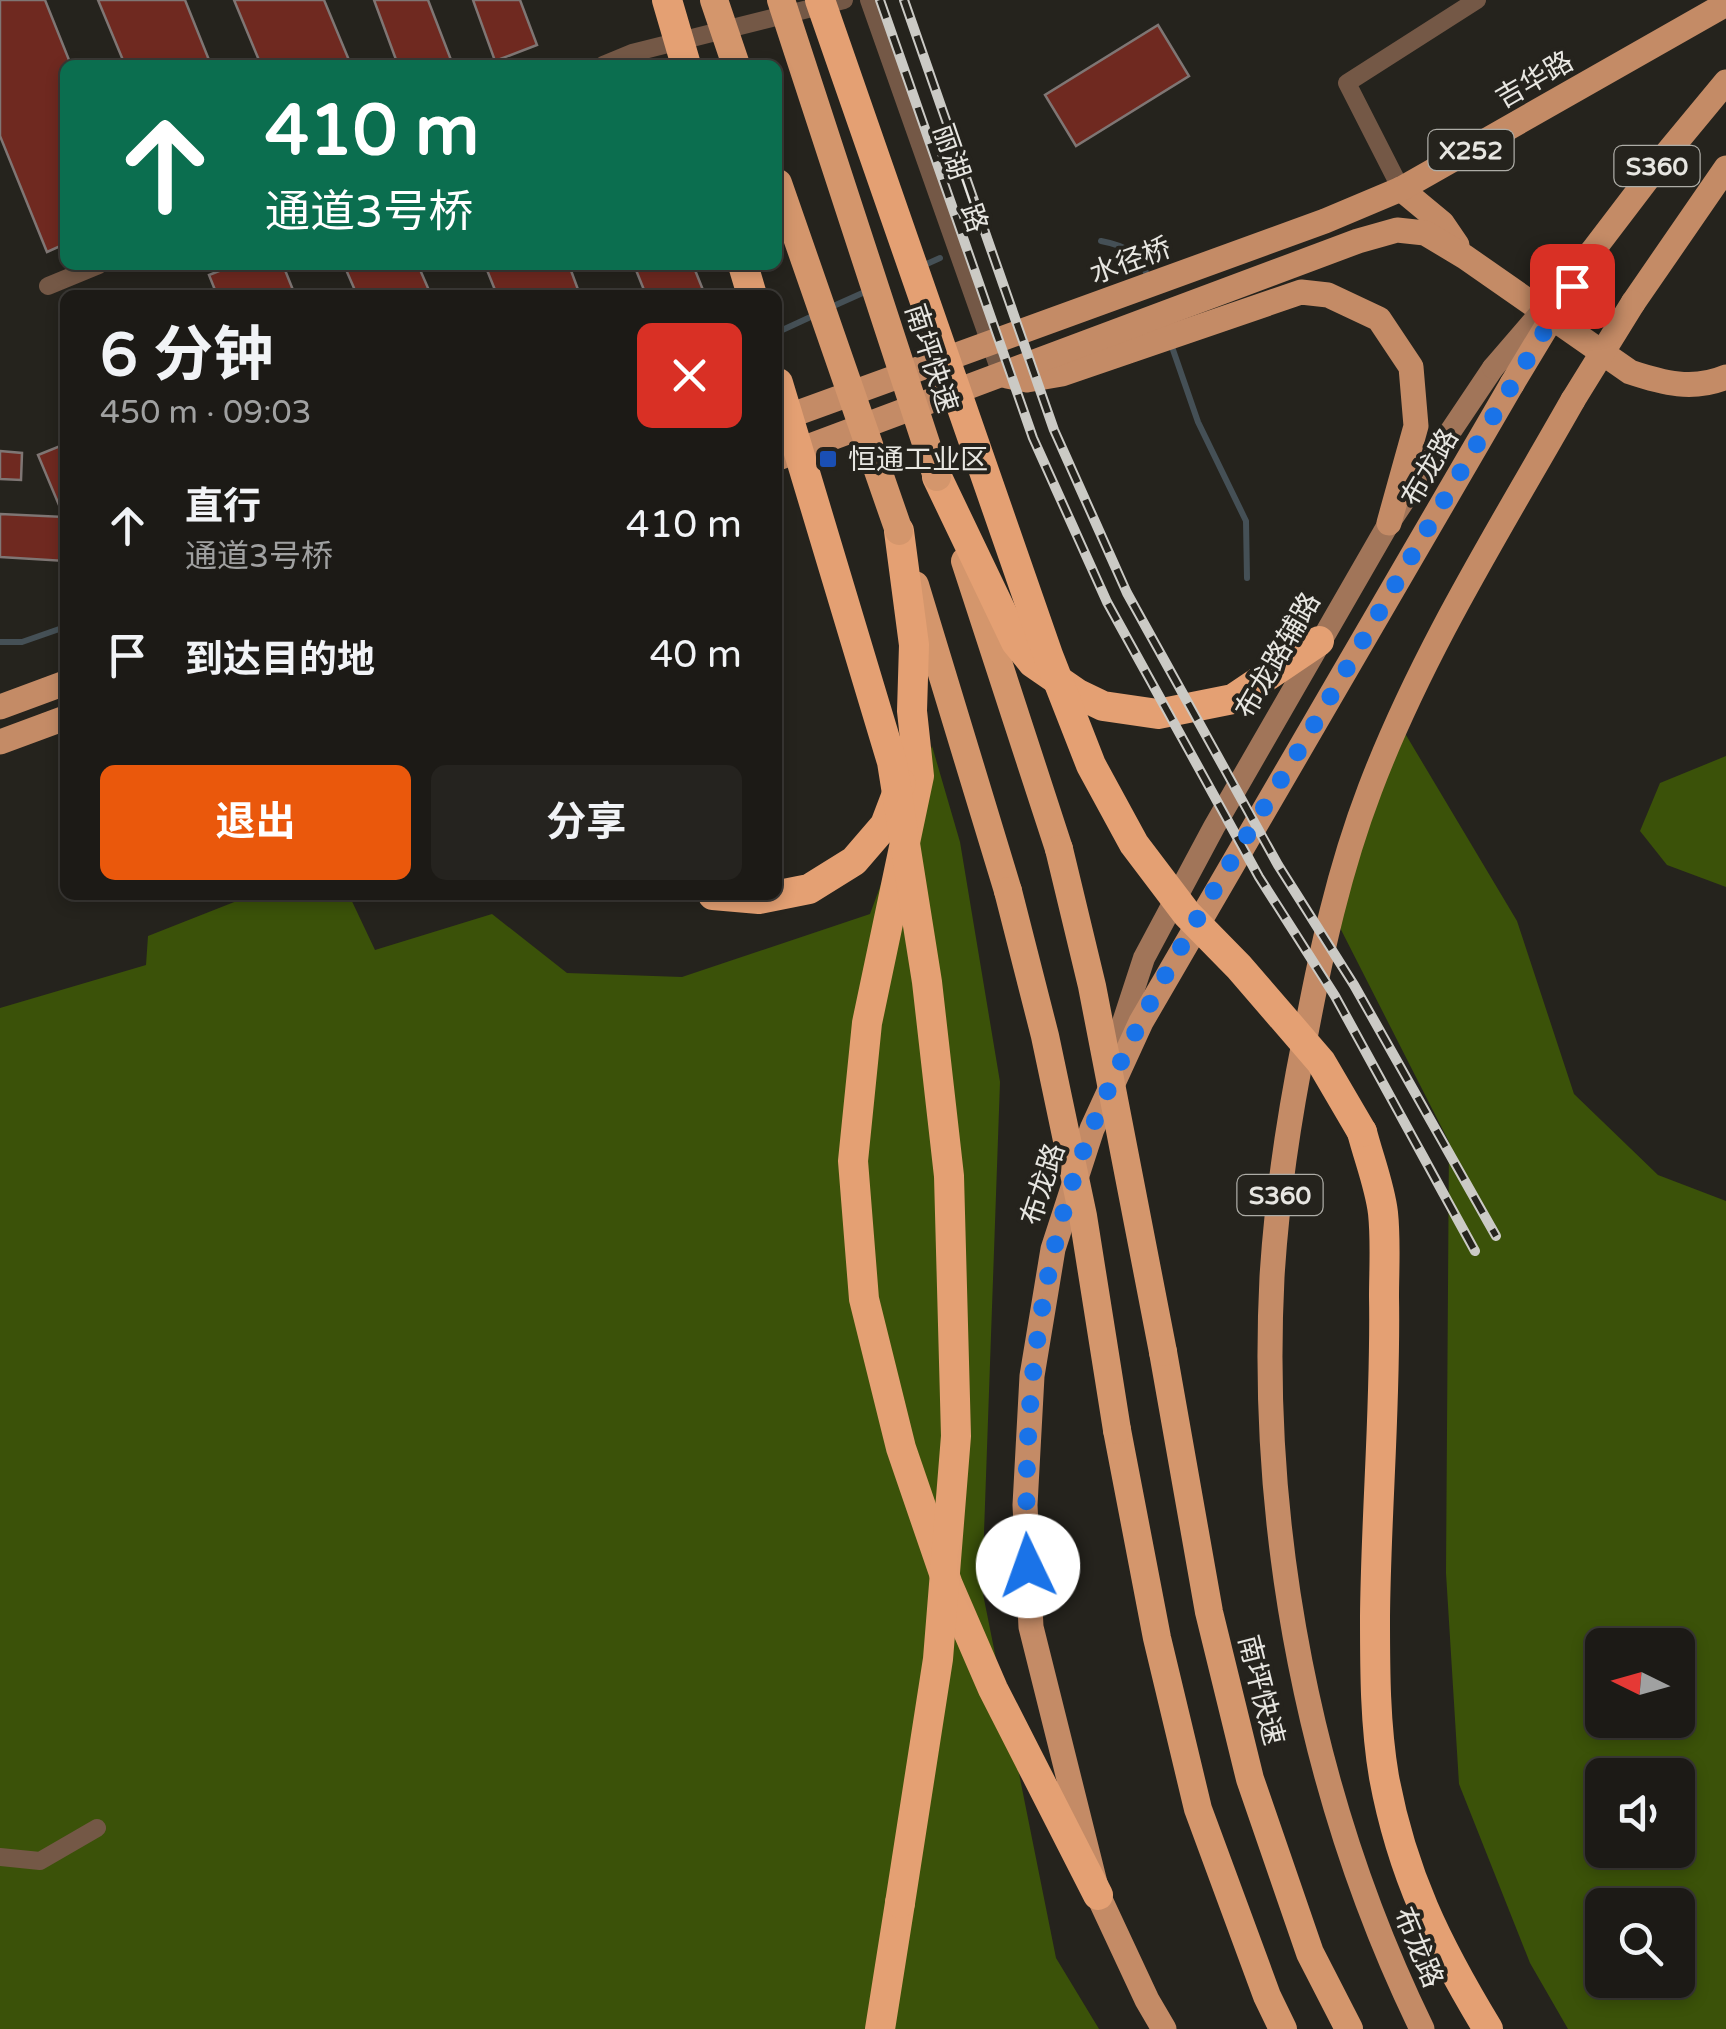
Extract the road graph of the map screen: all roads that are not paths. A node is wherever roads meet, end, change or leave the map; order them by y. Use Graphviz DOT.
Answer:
graph roads {
  1 [pos="667,0"];
  2 [pos="714,0"];
  3 [pos="781,0"];
  4 [pos="820,0"];
  5 [pos="844,0"];
  6 [pos="870,0"];
  7 [pos="1465,3"];
  8 [pos="1726,4"];
  9 [pos="614,60"];
  10 [pos="685,60"];
  11 [pos="734,60"];
  12 [pos="1726,82"];
  13 [pos="1726,168"];
  14 [pos="1401,189"];
  15 [pos="782,194"];
  16 [pos="1466,257"];
  17 [pos="1202,266"];
  18 [pos="87,270"];
  19 [pos="48,286"];
  20 [pos="1212,309"];
  21 [pos="989,342"];
  22 [pos="1001,374"];
  23 [pos="1502,376"];
  24 [pos="1726,378"];
  25 [pos="782,396"];
  26 [pos="782,419"];
  27 [pos="782,456"];
  28 [pos="937,477"];
  29 [pos="1389,523"];
  30 [pos="899,530"];
  31 [pos="1319,641"];
  32 [pos="60,685"];
  33 [pos="0,707"];
  34 [pos="912,711"];
  35 [pos="60,720"];
  36 [pos="0,742"];
  37 [pos="782,894"];
  38 [pos="1092,1128"];
  39 [pos="97,1828"];
  40 [pos="0,1857"];
  41 [pos="1098,1895"];
  42 [pos="880,2029"];
  43 [pos="1164,2029"];
  44 [pos="1282,2029"];
  45 [pos="1349,2029"];
  46 [pos="1422,2029"];
  47 [pos="1488,2029"];
  1 -- 10 [label="highway, bridge"];
  2 -- 11 [label="highway, bridge"];
  3 -- 28 [label="highway, 南坪快速, bridge"];
  4 -- 47 [label="highway, bridge"];
  5 -- 9 [label="street"];
  6 -- 21 [label="street, 丽湖一路"];
  7 -- 14 [label="street"];
  8 -- 14 [label="main road, 吉华路 / X252"];
  12 -- 23 [label="main road, S360, bridge"];
  13 -- 46 [label="main road, 布龙路 / S360, bridge"];
  14 -- 16 [label="main road"];
  14 -- 17 [label="main road, 吉华路 / X252"];
  15 -- 30 [label="highway, bridge"];
  16 -- 20 [label="main road"];
  16 -- 24 [label="main road"];
  17 -- 21 [label="main road, 水径桥 / X252"];
  18 -- 19 [label="street"];
  20 -- 22 [label="main road"];
  20 -- 29 [label="main road"];
  21 -- 22 [label="street, 丽湖一路"];
  21 -- 26 [label="main road, X252"];
  22 -- 27 [label="main road"];
  23 -- 29 [label="main road, 布龙路辅路"];
  23 -- 38 [label="main road, 布龙路 / S360"];
  25 -- 42 [label="highway, bridge"];
  28 -- 31 [label="highway"];
  28 -- 45 [label="highway, 南坪快速, bridge"];
  29 -- 31 [label="main road, 布龙路辅路"];
  30 -- 34 [label="highway"];
  30 -- 44 [label="highway, bridge"];
  31 -- 38 [label="main road, 布龙路辅路"];
  32 -- 33 [label="main road"];
  34 -- 37 [label="highway"];
  34 -- 41 [label="highway"];
  35 -- 36 [label="main road"];
  38 -- 41 [label="main road, 布龙路 / S360"];
  39 -- 40 [label="street"];
  41 -- 43 [label="main road, 布龙路 / S360"];
}
